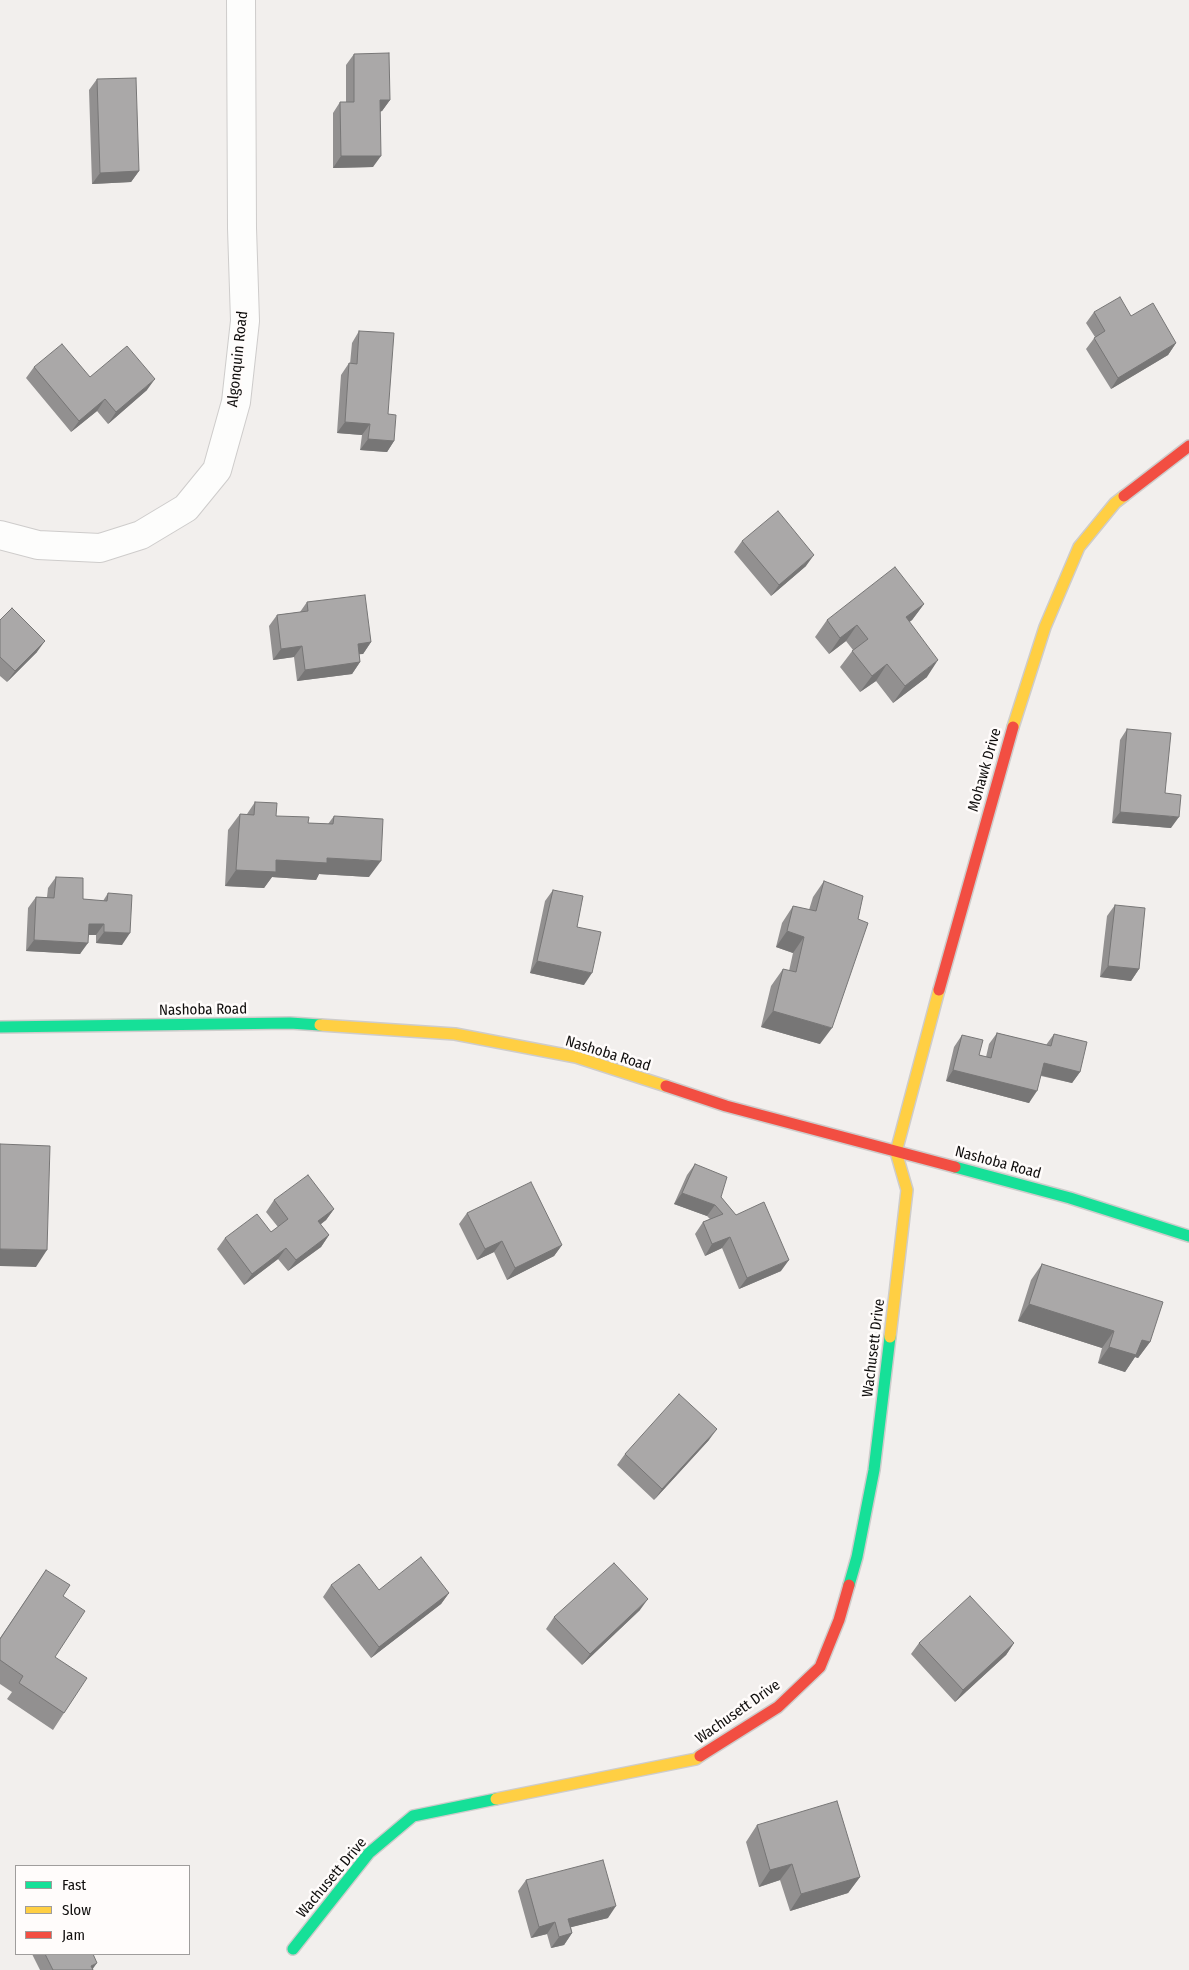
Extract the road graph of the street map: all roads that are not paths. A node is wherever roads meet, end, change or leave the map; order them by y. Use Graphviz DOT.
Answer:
graph roads {
  1 [pos="241,0"];
  2 [pos="1189,446"];
  3 [pos="0,535"];
  4 [pos="0,1027"];
  5 [pos="896,1152"];
  6 [pos="1189,1236"];
  7 [pos="292,1949"];
  1 -- 3 [label="street, Algonquin Road"];
  2 -- 5 [label="street, Mohawk Drive"];
  4 -- 5 [label="street, Nashoba Road"];
  5 -- 6 [label="street, Nashoba Road"];
  5 -- 7 [label="street, Wachusett Drive"];
}
